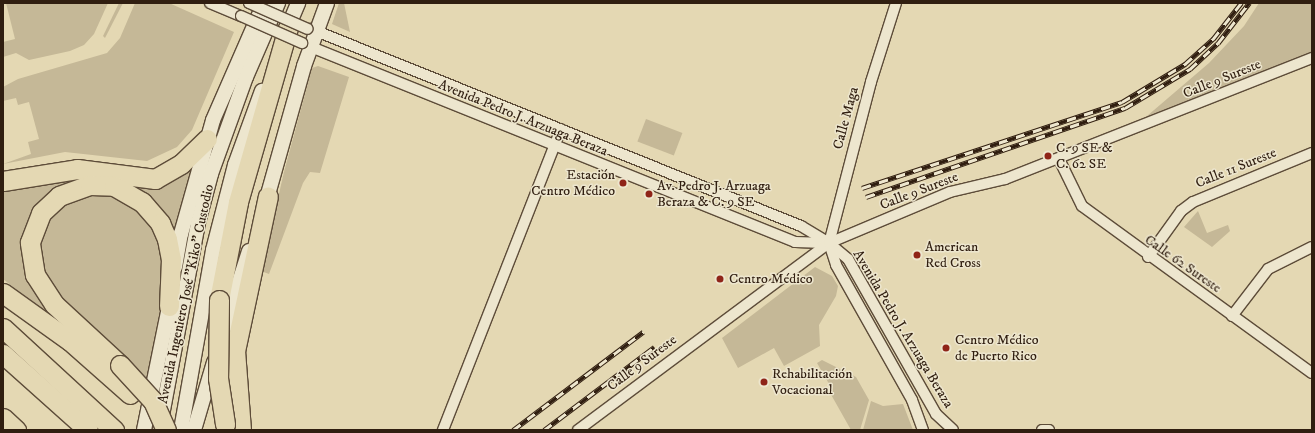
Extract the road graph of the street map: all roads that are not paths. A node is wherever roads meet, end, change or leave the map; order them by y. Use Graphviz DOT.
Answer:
graph roads {
  1 [pos="210,3"];
  2 [pos="249,3"];
  3 [pos="264,3"];
  4 [pos="278,3"];
  5 [pos="298,3"];
  6 [pos="327,3"];
  7 [pos="896,3"];
  8 [pos="288,28"];
  9 [pos="312,30"];
  10 [pos="306,45"];
  11 [pos="1312,58"];
  12 [pos="561,129"];
  13 [pos="207,139"];
  14 [pos="555,146"];
  15 [pos="1312,153"];
  16 [pos="1059,159"];
  17 [pos="3,181"];
  18 [pos="268,196"];
  19 [pos="829,243"];
  20 [pos="1312,247"];
  21 [pos="1148,257"];
  22 [pos="3,294"];
  23 [pos="169,306"];
  24 [pos="1232,316"];
  25 [pos="3,328"];
  26 [pos="3,354"];
  27 [pos="1312,373"];
  28 [pos="3,418"];
  29 [pos="231,428"];
  30 [pos="16,430"];
  31 [pos="88,430"];
  32 [pos="114,430"];
  33 [pos="144,430"];
  34 [pos="159,430"];
  35 [pos="166,430"];
  36 [pos="181,430"];
  37 [pos="194,430"];
  38 [pos="444,430"];
  39 [pos="578,430"];
  40 [pos="923,430"];
  41 [pos="953,430"];
  42 [pos="1042,430"];
  43 [pos="1049,430"];
  1 -- 10 [label="street, Avenida Pedro J. Arzuaga Beraza, bridge"];
  2 -- 9 [label="street, Avenida Pedro J. Arzuaga Beraza, bridge"];
  3 -- 13 [label="main road"];
  4 -- 34 [label="main road, Avenida Ingeniero José \"Kiko\" Custodio"];
  5 -- 8 [label="main road, Avenida Ingeniero José \"Kiko\" Custodio"];
  6 -- 9 [label="main road"];
  7 -- 19 [label="street, Calle Maga"];
  8 -- 29 [label="highway, bridge"];
  8 -- 36 [label="main road, Avenida Ingeniero José \"Kiko\" Custodio"];
  9 -- 10 [label="main road"];
  9 -- 12 [label="street, Avenida Pedro J. Arzuaga Beraza"];
  10 -- 14 [label="street, Avenida Pedro J. Arzuaga Beraza"];
  10 -- 18 [label="main road"];
  11 -- 16 [label="street, Calle 9 Sureste"];
  12 -- 14 [label="street"];
  12 -- 19 [label="street, Avenida Pedro J. Arzuaga Beraza"];
  13 -- 17 [label="highway"];
  13 -- 23 [label="main road"];
  14 -- 19 [label="street, Avenida Pedro J. Arzuaga Beraza"];
  14 -- 38 [label="street"];
  15 -- 21 [label="street, Calle 11 Sureste"];
  16 -- 19 [label="street, Calle 9 Sureste"];
  16 -- 21 [label="street, Calle 62 Sureste"];
  18 -- 29 [label="highway"];
  18 -- 37 [label="main road"];
  19 -- 39 [label="street, Calle 9 Sureste"];
  19 -- 40 [label="street, Avenida Pedro J. Arzuaga Beraza"];
  19 -- 41 [label="street, Avenida Pedro J. Arzuaga Beraza"];
  20 -- 24 [label="street"];
  21 -- 24 [label="street, Calle 62 Sureste"];
  22 -- 35 [label="highway"];
  23 -- 33 [label="main road"];
  23 -- 35 [label="highway, bridge"];
  24 -- 27 [label="street, Calle 62 Sureste"];
  25 -- 32 [label="highway"];
  26 -- 31 [label="highway"];
  28 -- 30 [label="highway"];
  42 -- 43 [label="street"];
}
